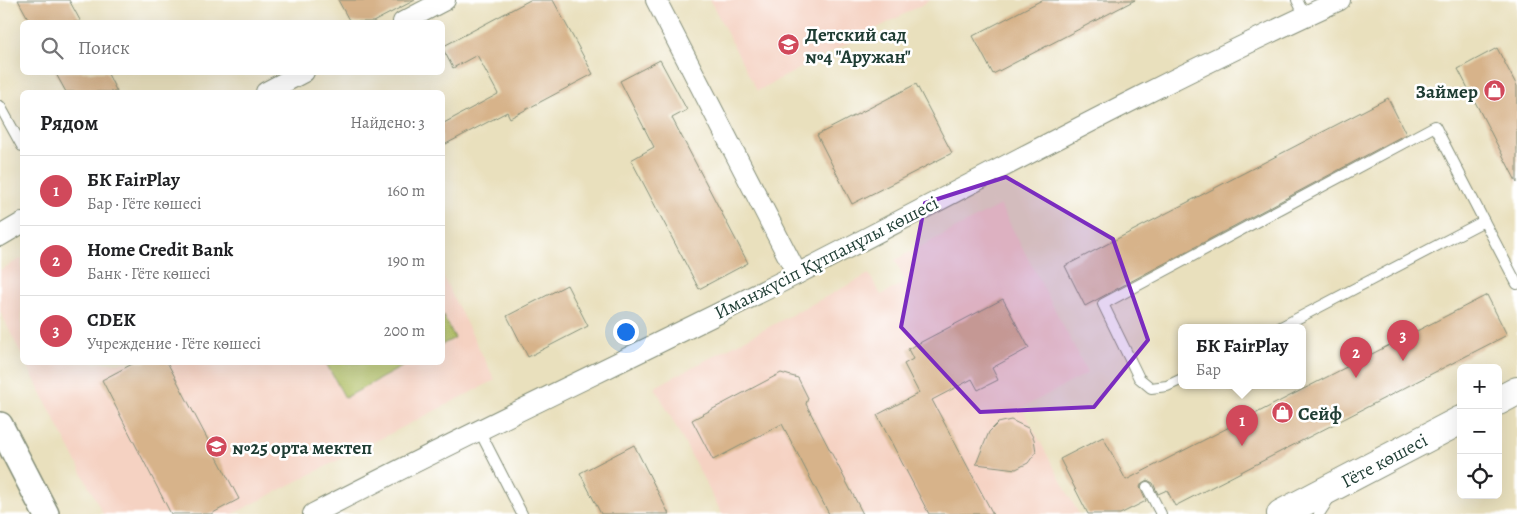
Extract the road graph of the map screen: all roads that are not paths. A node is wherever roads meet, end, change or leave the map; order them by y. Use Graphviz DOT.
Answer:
graph roads {
  1 [pos="445,0"];
  2 [pos="656,0"];
  3 [pos="1340,0"];
  4 [pos="423,5"];
  5 [pos="1301,8"];
  6 [pos="405,20"];
  7 [pos="298,75"];
  8 [pos="270,90"];
  9 [pos="0,106"];
  10 [pos="20,142"];
  11 [pos="1484,221"];
  12 [pos="20,224"];
  13 [pos="0,236"];
  14 [pos="797,274"];
  15 [pos="1517,284"];
  16 [pos="1287,324"];
  17 [pos="1178,380"];
  18 [pos="1517,391"];
  19 [pos="1502,399"];
  20 [pos="1457,422"];
  21 [pos="0,425"];
  22 [pos="479,430"];
  23 [pos="1337,485"];
  24 [pos="1147,487"];
  25 [pos="46,514"];
  26 [pos="312,514"];
  27 [pos="522,514"];
  28 [pos="1160,514"];
  29 [pos="1281,514"];
  30 [pos="1319,514"];
  1 -- 4 [label="street"];
  2 -- 14 [label="street"];
  3 -- 5 [label="street, Иманжүсіп Құтпанұлы көшесі"];
  4 -- 6 [label="street"];
  5 -- 14 [label="street, Иманжүсіп Құтпанұлы көшесі"];
  7 -- 8 [label="street"];
  9 -- 10 [label="lane"];
  11 -- 15 [label="lane"];
  11 -- 16 [label="lane"];
  11 -- 17 [label="lane"];
  12 -- 13 [label="street"];
  14 -- 22 [label="street, Иманжүсіп Құтпанұлы көшесі"];
  18 -- 19 [label="main road"];
  20 -- 23 [label="main road, Гёте көшесі"];
  21 -- 25 [label="street"];
  22 -- 26 [label="street, Иманжүсіп Құтпанұлы көшесі"];
  22 -- 27 [label="lane"];
  23 -- 29 [label="main road, Гёте көшесі"];
  23 -- 30 [label="lane"];
  24 -- 28 [label="lane"];
}
